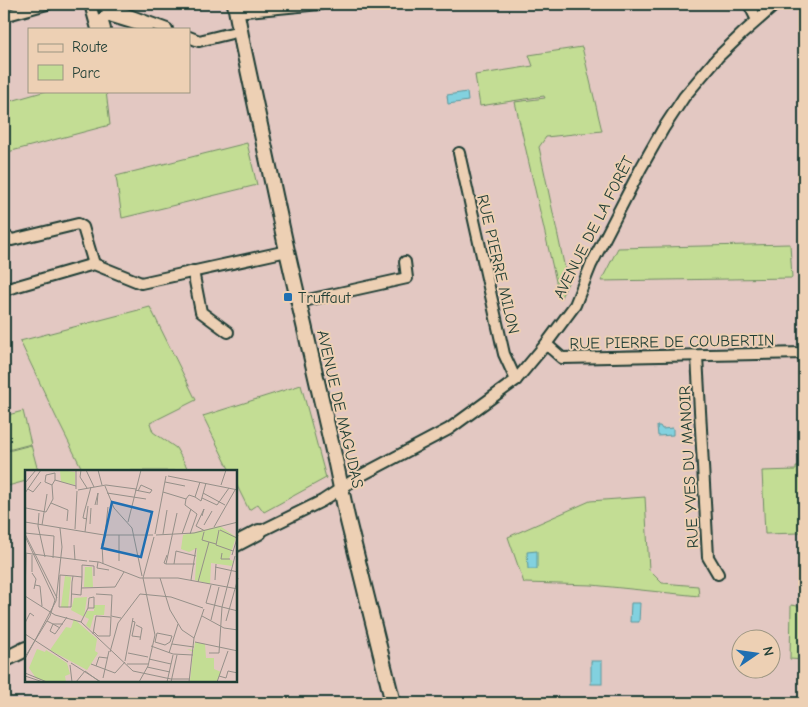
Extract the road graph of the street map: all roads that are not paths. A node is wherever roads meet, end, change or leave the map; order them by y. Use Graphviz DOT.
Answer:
graph roads {
  1 [pos="47,4"];
  2 [pos="90,4"];
  3 [pos="100,4"];
  4 [pos="320,4"];
  5 [pos="749,4"];
  6 [pos="776,4"];
  7 [pos="236,8"];
  8 [pos="4,16"];
  9 [pos="757,20"];
  10 [pos="97,28"];
  11 [pos="105,28"];
  12 [pos="146,28"];
  13 [pos="164,28"];
  14 [pos="240,32"];
  15 [pos="190,37"];
  16 [pos="200,41"];
  17 [pos="190,44"];
  18 [pos="459,152"];
  19 [pos="4,235"];
  20 [pos="286,251"];
  21 [pos="405,262"];
  22 [pos="94,264"];
  23 [pos="193,271"];
  24 [pos="4,290"];
  25 [pos="299,302"];
  26 [pos="228,332"];
  27 [pos="546,344"];
  28 [pos="804,353"];
  29 [pos="697,356"];
  30 [pos="516,380"];
  31 [pos="341,488"];
  32 [pos="259,532"];
  33 [pos="238,543"];
  34 [pos="718,574"];
  35 [pos="25,650"];
  36 [pos="4,660"];
  37 [pos="393,703"];
  1 -- 8 [label="street"];
  2 -- 10 [label="street"];
  3 -- 13 [label="street"];
  4 -- 7 [label="street"];
  5 -- 9 [label="street"];
  6 -- 9 [label="street, AVENUE DE LA FORÊT"];
  7 -- 14 [label="main road, AVENUE DE MAGUDAS"];
  9 -- 27 [label="street, AVENUE DE LA FORÊT"];
  11 -- 12 [label="street"];
  14 -- 16 [label="street"];
  14 -- 20 [label="main road, AVENUE DE MAGUDAS"];
  15 -- 16 [label="street"];
  16 -- 17 [label="street"];
  18 -- 30 [label="street, RUE PIERRE MILON"];
  19 -- 22 [label="street"];
  20 -- 23 [label="street"];
  20 -- 25 [label="main road, AVENUE DE MAGUDAS"];
  21 -- 25 [label="street"];
  22 -- 23 [label="street"];
  22 -- 24 [label="street"];
  23 -- 26 [label="street"];
  25 -- 31 [label="main road, AVENUE DE MAGUDAS"];
  27 -- 29 [label="street, RUE PIERRE DE COUBERTIN"];
  27 -- 30 [label="street, AVENUE DE LA FORÊT"];
  28 -- 29 [label="street, RUE PIERRE DE COUBERTIN"];
  29 -- 34 [label="street, RUE YVES DU MANOIR"];
  30 -- 31 [label="street, AVENUE DE LA FORÊT"];
  31 -- 32 [label="street, AVENUE DE LA FORÊT"];
  31 -- 37 [label="main road, AVENUE DE MAGUDAS"];
  32 -- 33 [label="main road, AVENUE DE LA FORÊT"];
  35 -- 36 [label="main road"];
}
